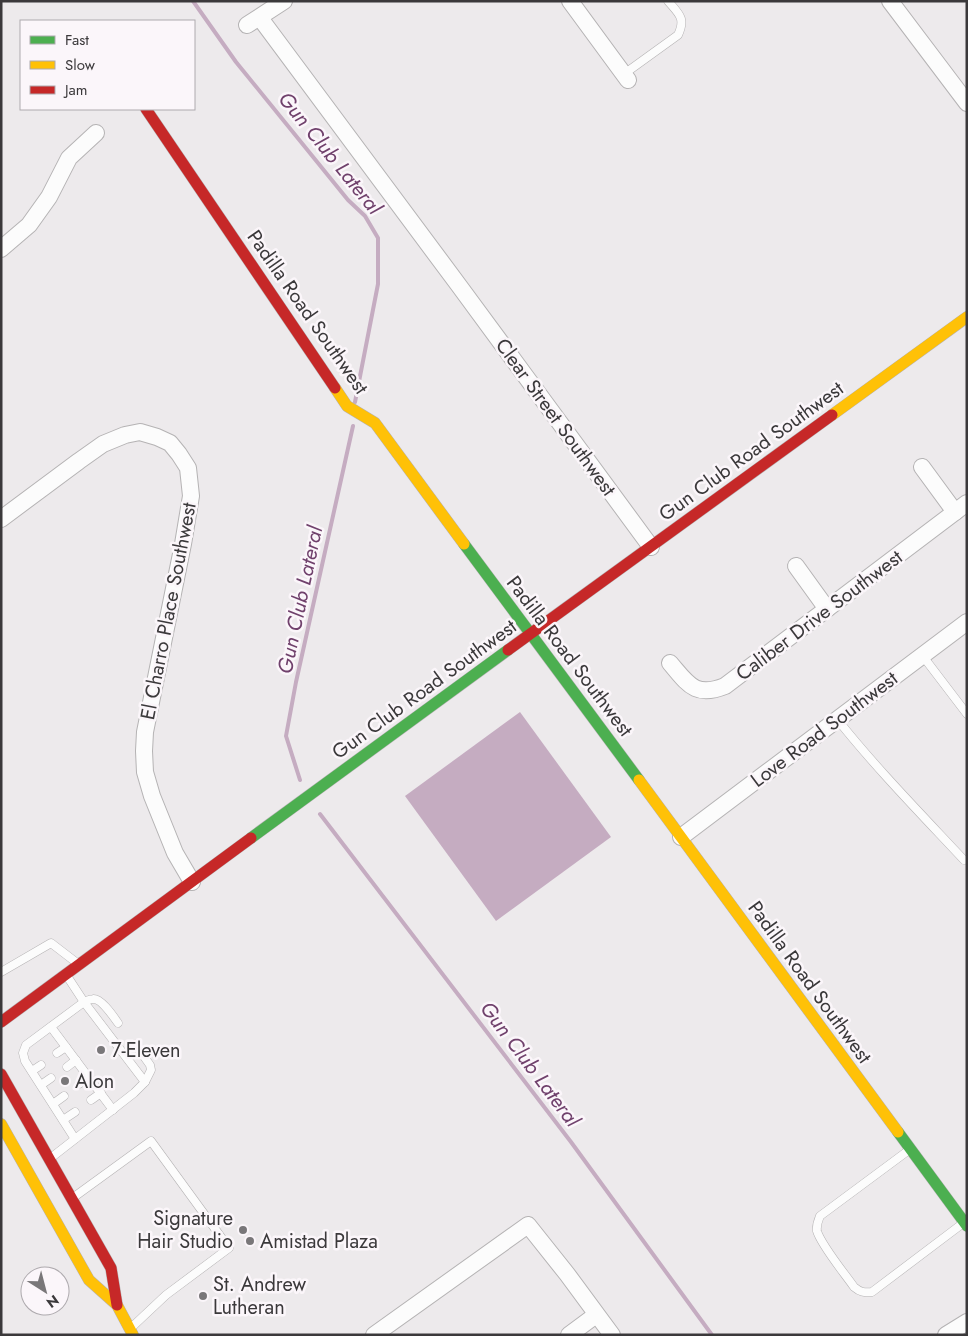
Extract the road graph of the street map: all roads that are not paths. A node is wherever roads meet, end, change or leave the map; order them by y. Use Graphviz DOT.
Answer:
graph roads {
  1 [pos="284,1"];
  2 [pos="668,1"];
  3 [pos="890,1"];
  4 [pos="571,2"];
  5 [pos="626,77"];
  6 [pos="967,103"];
  7 [pos="147,110"];
  8 [pos="96,133"];
  9 [pos="1,250"];
  10 [pos="967,317"];
  11 [pos="922,467"];
  12 [pos="961,508"];
  13 [pos="1,519"];
  14 [pos="651,547"];
  15 [pos="796,566"];
  16 [pos="827,609"];
  17 [pos="967,622"];
  18 [pos="530,635"];
  19 [pos="922,655"];
  20 [pos="670,663"];
  21 [pos="967,714"];
  22 [pos="837,720"];
  23 [pos="681,837"];
  24 [pos="964,860"];
  25 [pos="192,882"];
  26 [pos="79,964"];
  27 [pos="1,972"];
  28 [pos="66,974"];
  29 [pos="84,1002"];
  30 [pos="1,1022"];
  31 [pos="118,1023"];
  32 [pos="51,1027"];
  33 [pos="135,1044"];
  34 [pos="66,1047"];
  35 [pos="57,1053"];
  36 [pos="76,1060"];
  37 [pos="41,1065"];
  38 [pos="67,1067"];
  39 [pos="32,1071"];
  40 [pos="1,1074"];
  41 [pos="89,1077"];
  42 [pos="51,1078"];
  43 [pos="145,1082"];
  44 [pos="79,1084"];
  45 [pos="40,1085"];
  46 [pos="101,1093"];
  47 [pos="64,1096"];
  48 [pos="91,1100"];
  49 [pos="52,1104"];
  50 [pos="113,1110"];
  51 [pos="75,1112"];
  52 [pos="63,1120"];
  53 [pos="1,1124"];
  54 [pos="75,1139"];
  55 [pos="910,1149"];
  56 [pos="49,1159"];
  57 [pos="72,1199"];
  58 [pos="966,1224"];
  59 [pos="116,1305"];
  60 [pos="596,1315"];
  61 [pos="967,1322"];
  62 [pos="131,1332"];
  63 [pos="374,1335"];
  64 [pos="569,1335"];
  65 [pos="612,1335"];
  66 [pos="946,1335"];
  1 -- 14 [label="street, Clear Street Southwest"];
  2 -- 5 [label="lane"];
  3 -- 6 [label="street"];
  4 -- 5 [label="street"];
  7 -- 18 [label="street, Padilla Road Southwest"];
  8 -- 9 [label="street"];
  10 -- 14 [label="street, Gun Club Road Southwest"];
  11 -- 12 [label="street"];
  12 -- 16 [label="street, Caliber Drive Southwest"];
  13 -- 25 [label="street, El Charro Place Southwest"];
  14 -- 18 [label="street, Gun Club Road Southwest"];
  15 -- 16 [label="street"];
  16 -- 20 [label="street, Caliber Drive Southwest"];
  17 -- 19 [label="street, Love Road Southwest"];
  18 -- 23 [label="street, Padilla Road Southwest"];
  18 -- 25 [label="street, Gun Club Road Southwest"];
  19 -- 21 [label="lane"];
  19 -- 22 [label="street, Love Road Southwest"];
  22 -- 23 [label="street, Love Road Southwest"];
  22 -- 24 [label="lane"];
  23 -- 55 [label="street, Padilla Road Southwest"];
  25 -- 26 [label="street, Gun Club Road Southwest"];
  26 -- 27 [label="lane"];
  26 -- 28 [label="street, Gun Club Road Southwest"];
  28 -- 29 [label="lane"];
  28 -- 30 [label="street, Gun Club Road Southwest"];
  29 -- 31 [label="lane"];
  29 -- 32 [label="lane"];
  29 -- 43 [label="lane"];
  32 -- 34 [label="lane"];
  32 -- 39 [label="lane"];
  33 -- 43 [label="lane"];
  34 -- 35 [label="lane"];
  34 -- 36 [label="lane"];
  36 -- 38 [label="lane"];
  36 -- 41 [label="lane"];
  37 -- 39 [label="lane"];
  39 -- 45 [label="lane"];
  40 -- 56 [label="street"];
  41 -- 44 [label="lane"];
  41 -- 46 [label="lane"];
  42 -- 45 [label="lane"];
  43 -- 50 [label="lane"];
  45 -- 49 [label="lane"];
  46 -- 48 [label="lane"];
  46 -- 50 [label="lane"];
  47 -- 49 [label="lane"];
  49 -- 52 [label="lane"];
  50 -- 54 [label="lane"];
  51 -- 52 [label="lane"];
  52 -- 54 [label="lane"];
  53 -- 59 [label="street"];
  54 -- 56 [label="lane"];
  55 -- 58 [label="street, Padilla Road Southwest"];
  55 -- 58 [label="lane"];
  56 -- 57 [label="street"];
  57 -- 59 [label="street"];
  57 -- 62 [label="lane"];
  59 -- 62 [label="street"];
  60 -- 63 [label="street"];
  60 -- 64 [label="street"];
  60 -- 65 [label="street"];
  61 -- 66 [label="street"];
}
